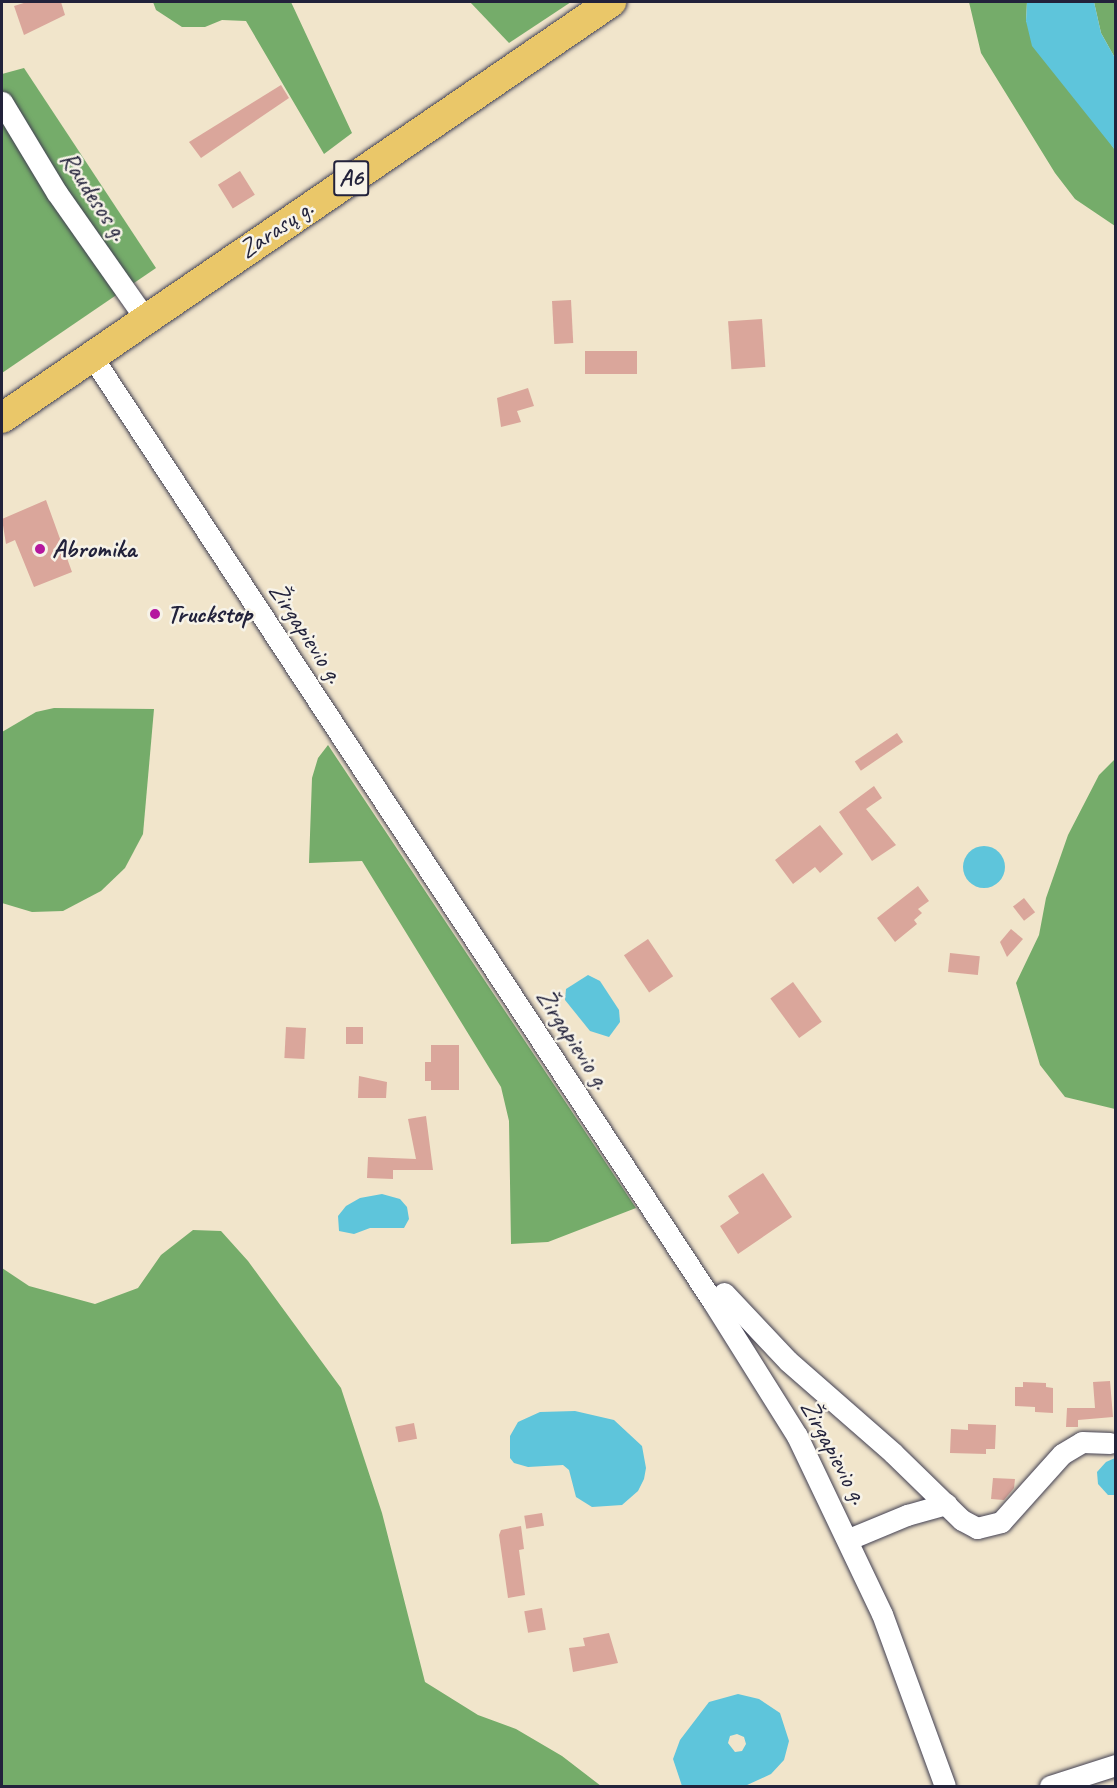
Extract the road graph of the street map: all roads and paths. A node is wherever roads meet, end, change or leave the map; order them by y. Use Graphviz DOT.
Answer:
graph roads {
  1 [pos="611,2"];
  2 [pos="2,102"];
  3 [pos="146,318"];
  4 [pos="91,355"];
  5 [pos="2,418"];
  6 [pos="724,1293"];
  7 [pos="1110,1443"];
  8 [pos="946,1504"];
  9 [pos="849,1539"];
  10 [pos="1116,1765"];
  11 [pos="945,1786"];
  12 [pos="1050,1786"];
  1 -- 3 [label="highway, Zarasų g. / A6"];
  2 -- 3 [label="street, Raudesos g."];
  3 -- 4 [label="highway, Zarasų g. / A6"];
  4 -- 5 [label="highway, Zarasų g. / A6"];
  4 -- 9 [label="street, Žirgapievio g."];
  6 -- 8 [label="street"];
  7 -- 8 [label="street"];
  8 -- 9 [label="street"];
  9 -- 11 [label="street, Žirgapievio g."];
  10 -- 12 [label="street"];
}
